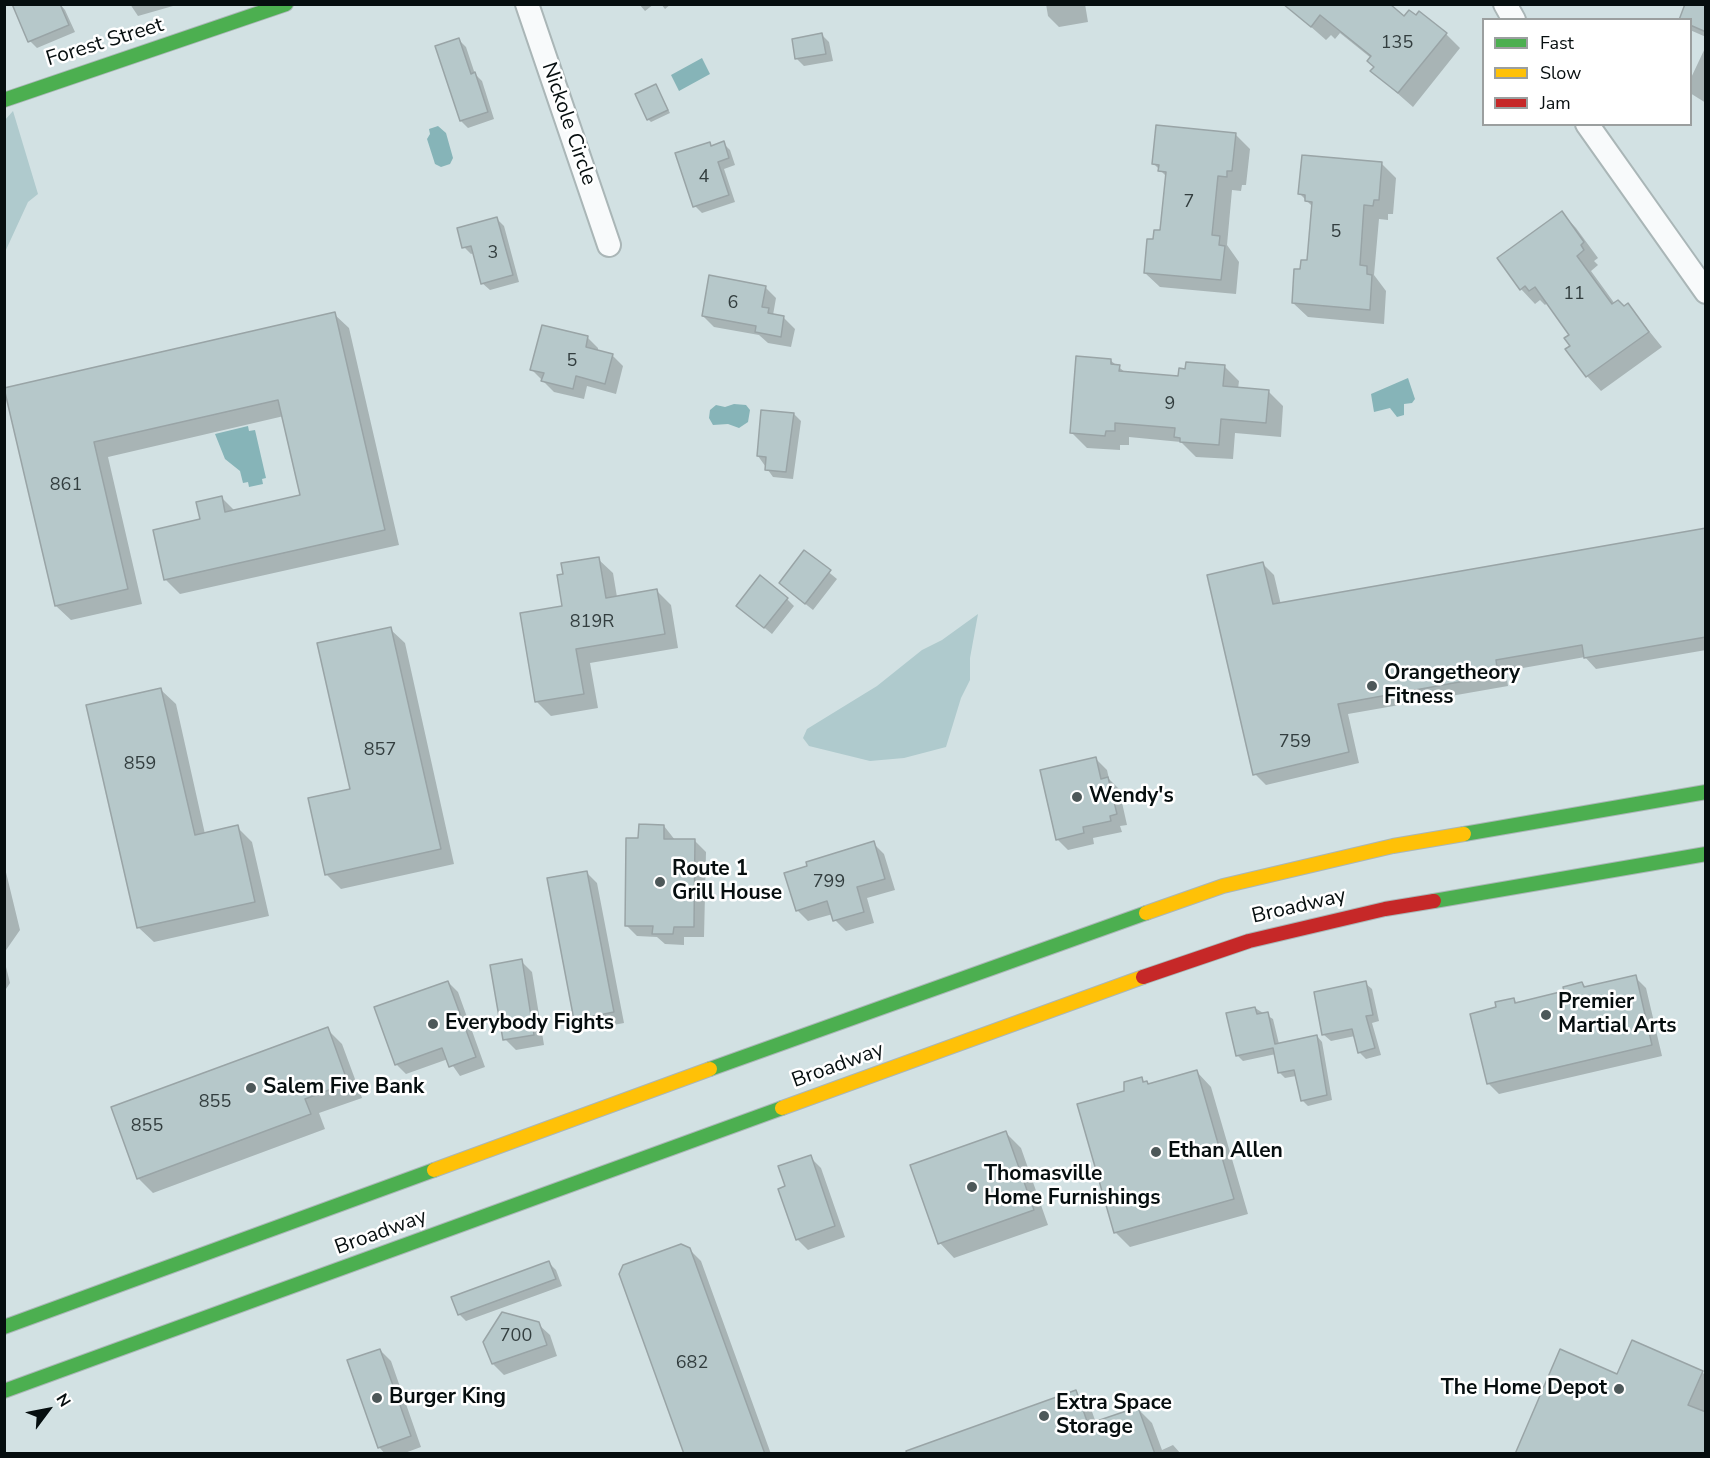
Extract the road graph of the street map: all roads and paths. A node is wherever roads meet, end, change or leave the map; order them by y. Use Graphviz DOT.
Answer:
graph roads {
  1 [pos="286,4"];
  2 [pos="527,4"];
  3 [pos="1505,4"];
  4 [pos="1513,18"];
  5 [pos="4,100"];
  6 [pos="1588,126"];
  7 [pos="609,245"];
  8 [pos="1706,292"];
  9 [pos="1706,792"];
  10 [pos="1706,854"];
  11 [pos="4,1327"];
  12 [pos="4,1391"];
  1 -- 5 [label="main road, Forest Street"];
  2 -- 7 [label="street, Nickole Circle"];
  3 -- 4 [label="street"];
  6 -- 8 [label="street"];
  9 -- 11 [label="main road, Broadway"];
  10 -- 12 [label="main road, Broadway"];
}
